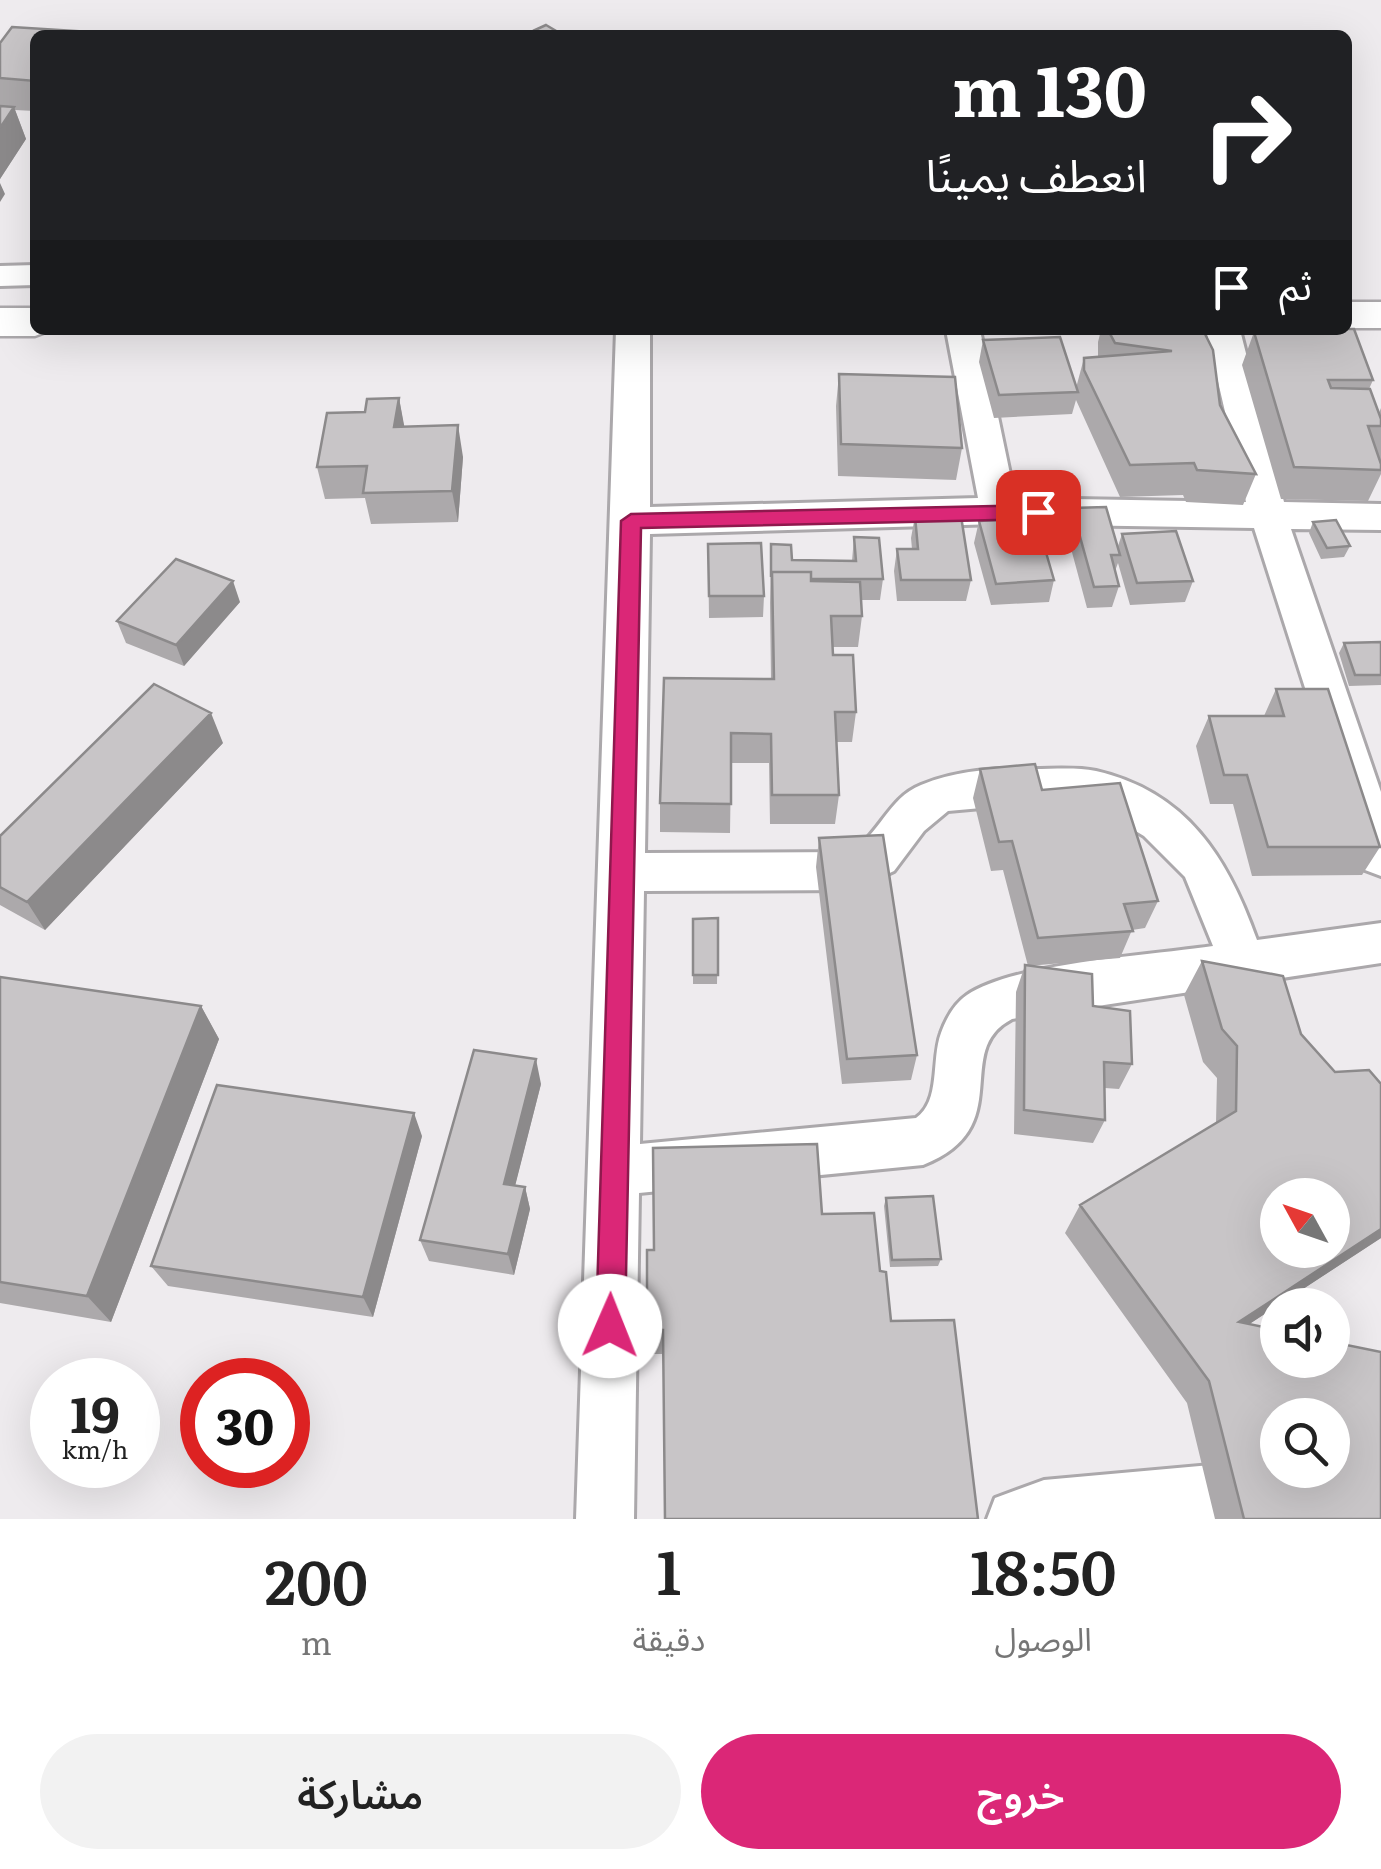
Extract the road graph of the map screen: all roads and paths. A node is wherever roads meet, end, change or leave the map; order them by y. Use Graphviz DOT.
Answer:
graph roads {
  1 [pos="30,275"];
  2 [pos="0,276"];
  3 [pos="1352,315"];
  4 [pos="1381,315"];
  5 [pos="0,322"];
  6 [pos="30,322"];
  7 [pos="632,335"];
  8 [pos="965,335"];
  9 [pos="1224,335"];
  10 [pos="999,511"];
  11 [pos="1381,517"];
  12 [pos="1269,518"];
  13 [pos="631,521"];
  14 [pos="1381,857"];
  15 [pos="622,872"];
  16 [pos="1381,944"];
  17 [pos="1241,960"];
  18 [pos="614,1171"];
  19 [pos="1381,1478"];
  20 [pos="606,1519"];
  21 [pos="1016,1519"];
  1 -- 2 [label="street"];
  3 -- 4 [label="street"];
  5 -- 6 [label="street"];
  7 -- 13 [label="street"];
  8 -- 10 [label="street"];
  9 -- 12 [label="street"];
  10 -- 12 [label="street"];
  10 -- 13 [label="street"];
  11 -- 12 [label="street"];
  12 -- 14 [label="street"];
  13 -- 15 [label="street"];
  15 -- 17 [label="street"];
  15 -- 18 [label="street"];
  16 -- 17 [label="street"];
  17 -- 18 [label="street"];
  18 -- 20 [label="street"];
  19 -- 21 [label="street"];
}
